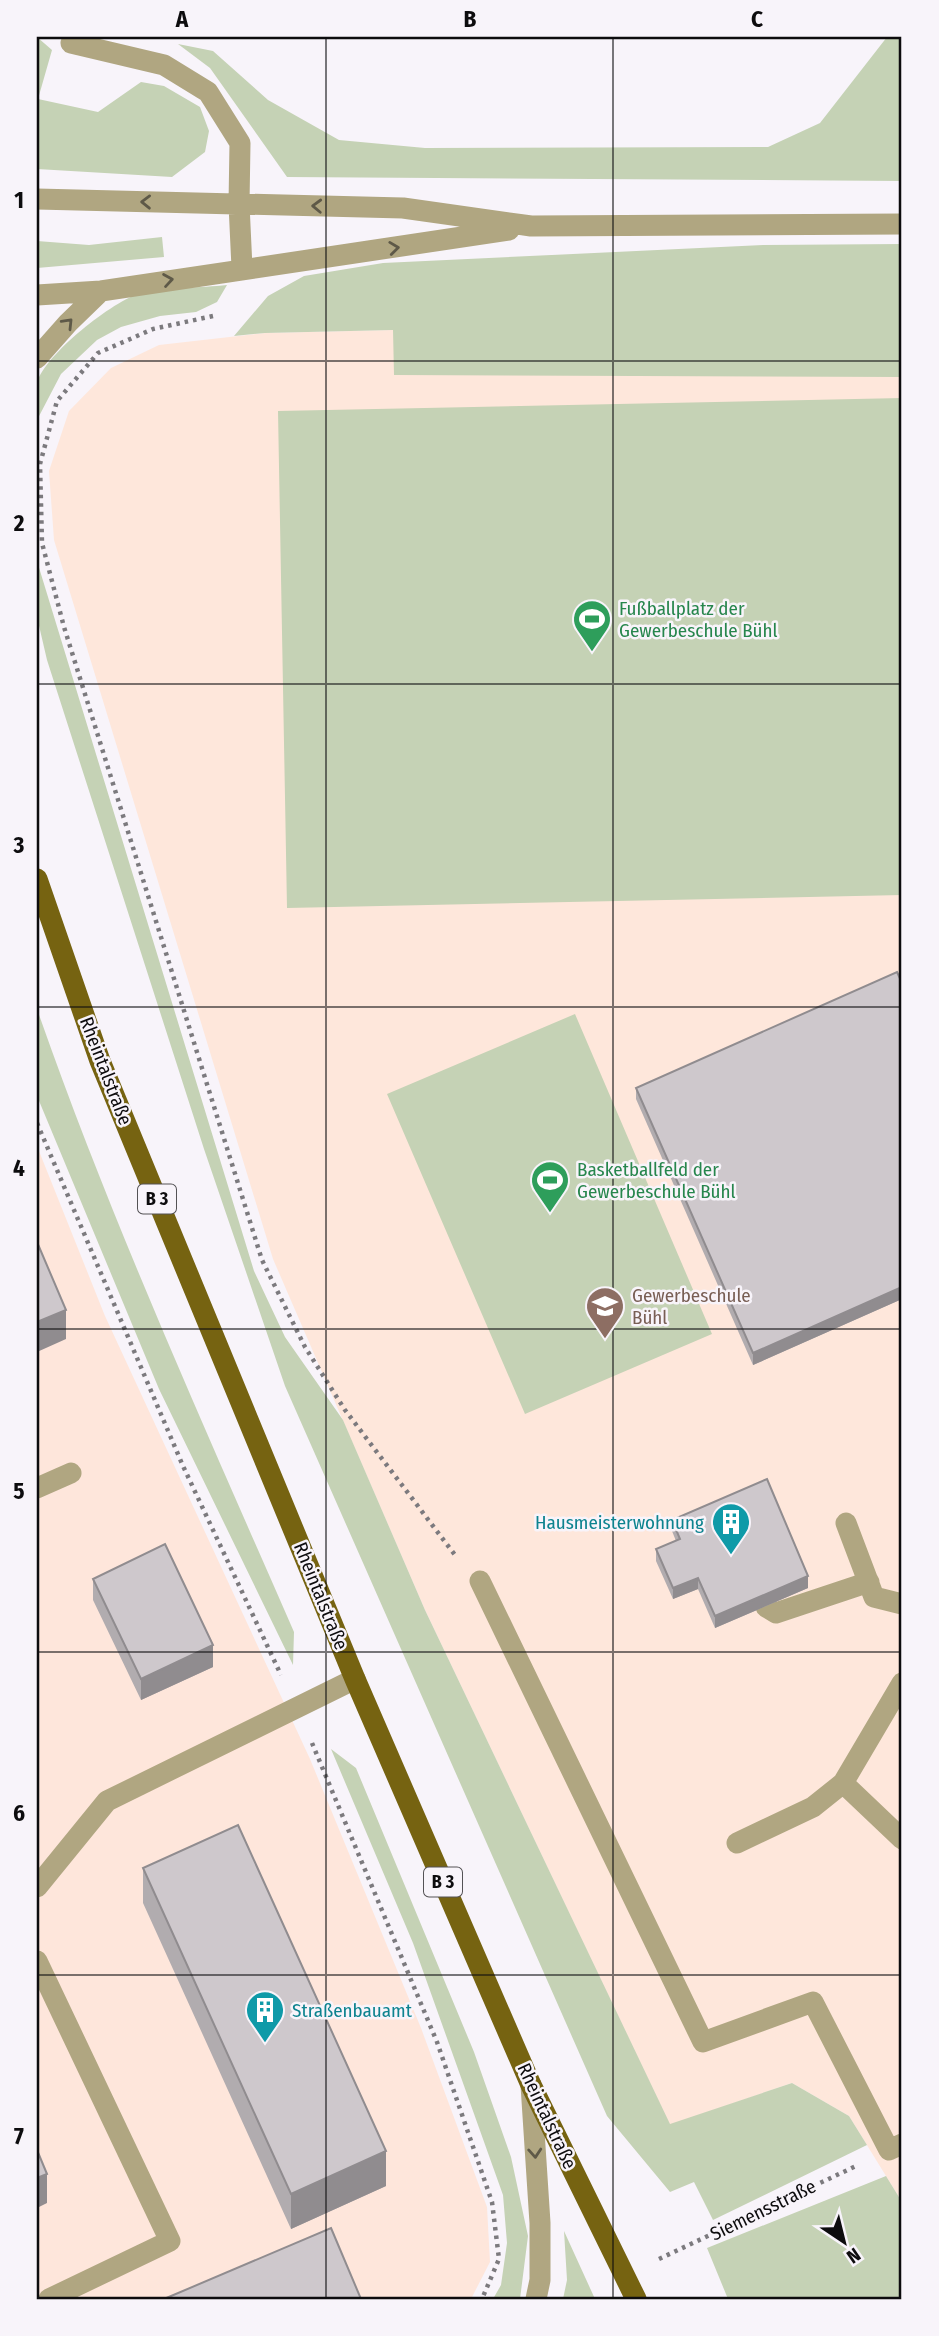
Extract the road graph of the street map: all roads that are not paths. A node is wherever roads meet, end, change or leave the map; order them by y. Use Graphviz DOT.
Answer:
graph roads {
  1 [pos="71,43"];
  2 [pos="37,199"];
  3 [pos="239,204"];
  4 [pos="902,224"];
  5 [pos="531,226"];
  6 [pos="242,268"];
  7 [pos="101,291"];
  8 [pos="37,295"];
  9 [pos="37,358"];
  10 [pos="37,879"];
  11 [pos="71,1473"];
  12 [pos="37,1488"];
  13 [pos="846,1523"];
  14 [pos="480,1580"];
  15 [pos="869,1582"];
  16 [pos="902,1604"];
  17 [pos="766,1607"];
  18 [pos="355,1679"];
  19 [pos="902,1683"];
  20 [pos="843,1783"];
  21 [pos="902,1839"];
  22 [pos="737,1843"];
  23 [pos="37,1886"];
  24 [pos="37,1961"];
  25 [pos="531,2085"];
  26 [pos="895,2147"];
  27 [pos="49,2299"];
  28 [pos="536,2299"];
  29 [pos="636,2299"];
  1 -- 3 [label="street"];
  3 -- 2 [label="street, one-way"];
  5 -- 3 [label="street, one-way"];
  3 -- 6 [label="street"];
  4 -- 5 [label="street"];
  6 -- 5 [label="street, one-way"];
  7 -- 6 [label="street, one-way"];
  7 -- 8 [label="street"];
  9 -- 7 [label="street, one-way"];
  10 -- 18 [label="main road, Rheintalstraße / B 3"];
  11 -- 12 [label="street"];
  13 -- 15 [label="street"];
  14 -- 26 [label="street"];
  15 -- 16 [label="street"];
  15 -- 17 [label="street"];
  18 -- 23 [label="street"];
  18 -- 25 [label="main road, Rheintalstraße / B 3"];
  19 -- 20 [label="street"];
  20 -- 21 [label="street"];
  20 -- 22 [label="street"];
  24 -- 27 [label="street"];
  25 -- 28 [label="street, one-way"];
  25 -- 29 [label="main road, Rheintalstraße / B 3"];
}
